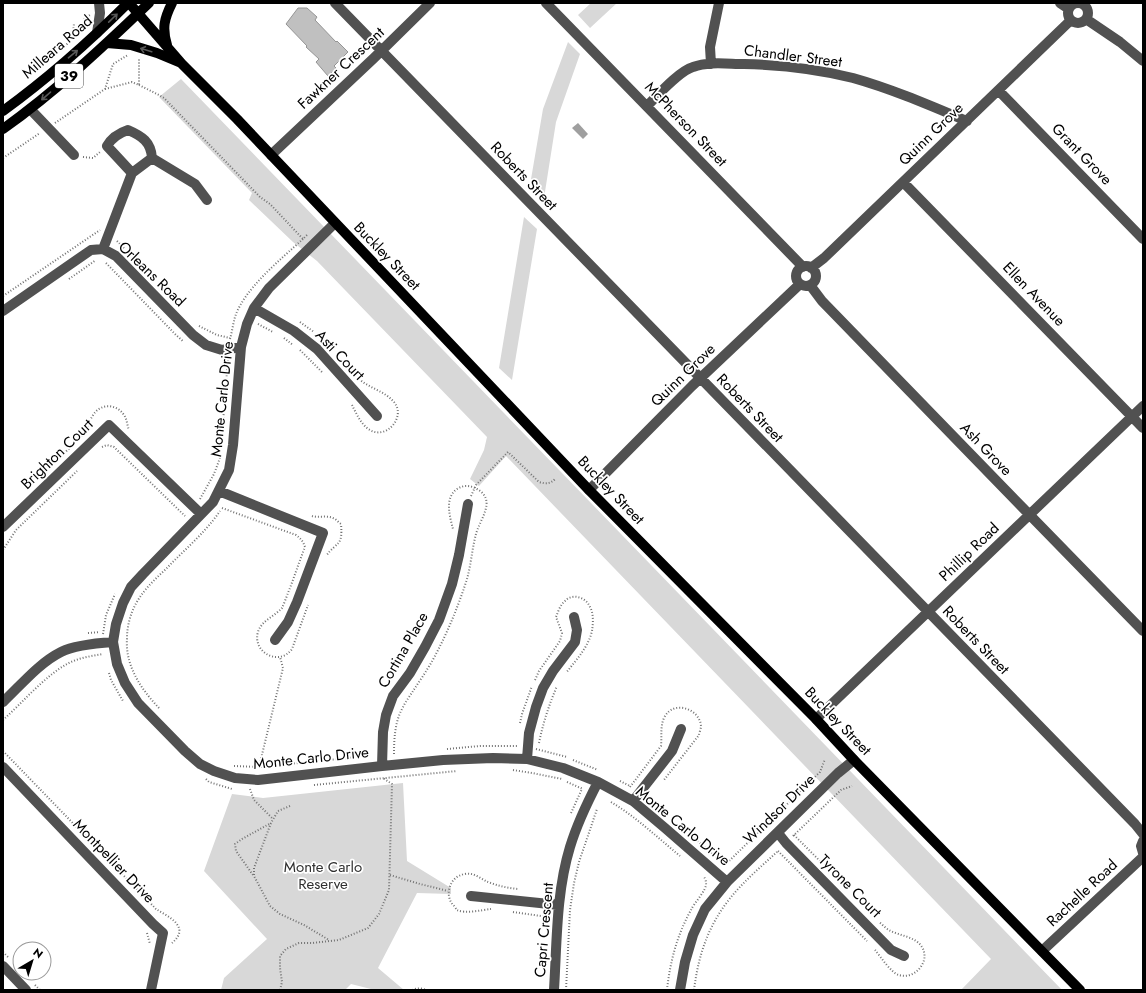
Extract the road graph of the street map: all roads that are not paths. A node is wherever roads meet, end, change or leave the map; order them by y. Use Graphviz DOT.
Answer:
graph roads {
  1 [pos="99,3"];
  2 [pos="128,3"];
  3 [pos="149,3"];
  4 [pos="172,3"];
  5 [pos="335,3"];
  6 [pos="430,3"];
  7 [pos="546,3"];
  8 [pos="719,3"];
  9 [pos="1086,5"];
  10 [pos="1065,6"];
  11 [pos="138,13"];
  12 [pos="1086,19"];
  13 [pos="1071,20"];
  14 [pos="97,33"];
  15 [pos="107,43"];
  16 [pos="168,47"];
  17 [pos="381,51"];
  18 [pos="1143,61"];
  19 [pos="182,64"];
  20 [pos="711,64"];
  21 [pos="999,91"];
  22 [pos="647,106"];
  23 [pos="30,110"];
  24 [pos="3,111"];
  25 [pos="967,121"];
  26 [pos="3,129"];
  27 [pos="74,155"];
  28 [pos="271,155"];
  29 [pos="152,158"];
  30 [pos="132,173"];
  31 [pos="903,182"];
  32 [pos="207,200"];
  33 [pos="335,223"];
  34 [pos="1143,239"];
  35 [pos="103,249"];
  36 [pos="807,268"];
  37 [pos="805,285"];
  38 [pos="254,308"];
  39 [pos="3,311"];
  40 [pos="241,348"];
  41 [pos="700,378"];
  42 [pos="1143,406"];
  43 [pos="377,416"];
  44 [pos="1132,416"];
  45 [pos="1143,428"];
  46 [pos="589,490"];
  47 [pos="219,491"];
  48 [pos="468,504"];
  49 [pos="198,512"];
  50 [pos="1029,515"];
  51 [pos="3,527"];
  52 [pos="928,612"];
  53 [pos="574,617"];
  54 [pos="1143,631"];
  55 [pos="276,640"];
  56 [pos="108,642"];
  57 [pos="3,702"];
  58 [pos="816,719"];
  59 [pos="681,728"];
  60 [pos="526,759"];
  61 [pos="854,760"];
  62 [pos="382,766"];
  63 [pos="3,767"];
  64 [pos="598,782"];
  65 [pos="636,798"];
  66 [pos="778,833"];
  67 [pos="1143,834"];
  68 [pos="1143,841"];
  69 [pos="1143,853"];
  70 [pos="1143,857"];
  71 [pos="727,882"];
  72 [pos="471,896"];
  73 [pos="559,905"];
  74 [pos="1042,951"];
  75 [pos="904,956"];
  76 [pos="3,966"];
  77 [pos="26,990"];
  78 [pos="151,990"];
  79 [pos="554,990"];
  80 [pos="680,990"];
  81 [pos="1080,990"];
  1 -- 14 [label="street"];
  2 -- 11 [label="main road, Buckley Street"];
  14 -- 2 [label="main road, Milleara Road / 39, one-way"];
  3 -- 11 [label="main road, Milleara Road / 39"];
  4 -- 16 [label="main road"];
  5 -- 17 [label="street, Roberts Street"];
  6 -- 17 [label="street, Fawkner Crescent"];
  7 -- 22 [label="street, McPherson Street"];
  8 -- 20 [label="street"];
  9 -- 10 [label="street"];
  9 -- 12 [label="street"];
  10 -- 13 [label="street"];
  11 -- 15 [label="main road, Milleara Road / 39"];
  11 -- 16 [label="main road, Buckley Street"];
  12 -- 13 [label="street"];
  12 -- 18 [label="street"];
  13 -- 21 [label="street, Quinn Grove"];
  24 -- 14 [label="main road, Milleara Road / 39, one-way"];
  19 -- 15 [label="main road, one-way"];
  15 -- 23 [label="main road, Milleara Road / 39, one-way"];
  16 -- 19 [label="main road, Buckley Street"];
  17 -- 28 [label="street, Fawkner Crescent"];
  17 -- 41 [label="street, Roberts Street"];
  19 -- 28 [label="main road, Buckley Street"];
  20 -- 22 [label="street, Chandler Street"];
  20 -- 25 [label="street, Chandler Street"];
  21 -- 25 [label="street, Quinn Grove"];
  21 -- 34 [label="street, Grant Grove"];
  22 -- 36 [label="street, McPherson Street"];
  23 -- 26 [label="main road, Milleara Road / 39"];
  23 -- 27 [label="street"];
  25 -- 31 [label="street, Quinn Grove"];
  28 -- 33 [label="main road, Buckley Street"];
  29 -- 30 [label="street"];
  29 -- 30 [label="street"];
  29 -- 32 [label="street"];
  30 -- 35 [label="street"];
  31 -- 36 [label="street, Quinn Grove"];
  31 -- 44 [label="street, Ellen Avenue"];
  33 -- 38 [label="street, Monte Carlo Drive"];
  33 -- 46 [label="main road, Buckley Street"];
  35 -- 39 [label="street, Orleans Road"];
  35 -- 40 [label="street, Orleans Road"];
  36 -- 37 [label="street"];
  36 -- 37 [label="street"];
  37 -- 41 [label="street, Quinn Grove"];
  37 -- 50 [label="street, Ash Grove"];
  38 -- 40 [label="street, Monte Carlo Drive"];
  38 -- 43 [label="street, Asti Court"];
  40 -- 47 [label="street, Monte Carlo Drive"];
  41 -- 46 [label="street, Quinn Grove"];
  41 -- 52 [label="street, Roberts Street"];
  42 -- 44 [label="street, Phillip Road"];
  44 -- 45 [label="street, Ellen Avenue"];
  44 -- 50 [label="street, Phillip Road"];
  46 -- 58 [label="main road, Buckley Street"];
  47 -- 49 [label="street, Monte Carlo Drive"];
  47 -- 55 [label="street"];
  48 -- 62 [label="street, Cortina Place"];
  49 -- 51 [label="street, Brighton Court"];
  49 -- 56 [label="street, Monte Carlo Drive"];
  50 -- 52 [label="street, Phillip Road"];
  50 -- 54 [label="street, Ash Grove"];
  52 -- 58 [label="street, Phillip Road"];
  52 -- 67 [label="street, Roberts Street"];
  53 -- 60 [label="street"];
  56 -- 57 [label="street"];
  56 -- 62 [label="street, Monte Carlo Drive"];
  58 -- 61 [label="main road, Buckley Street"];
  59 -- 65 [label="street"];
  60 -- 62 [label="street, Monte Carlo Drive"];
  60 -- 64 [label="street, Monte Carlo Drive"];
  61 -- 66 [label="street, Windsor Drive"];
  61 -- 74 [label="main road, Buckley Street"];
  63 -- 78 [label="street, Montpellier Drive"];
  64 -- 65 [label="street, Monte Carlo Drive"];
  64 -- 73 [label="street, Capri Crescent"];
  65 -- 71 [label="street, Monte Carlo Drive"];
  66 -- 71 [label="street, Windsor Drive"];
  66 -- 75 [label="street, Tyrone Court"];
  68 -- 69 [label="street"];
  70 -- 74 [label="street, Rachelle Road"];
  71 -- 80 [label="street, Windsor Drive"];
  72 -- 73 [label="street"];
  73 -- 79 [label="street, Capri Crescent"];
  74 -- 81 [label="main road, Buckley Street"];
  76 -- 77 [label="street"];
}
